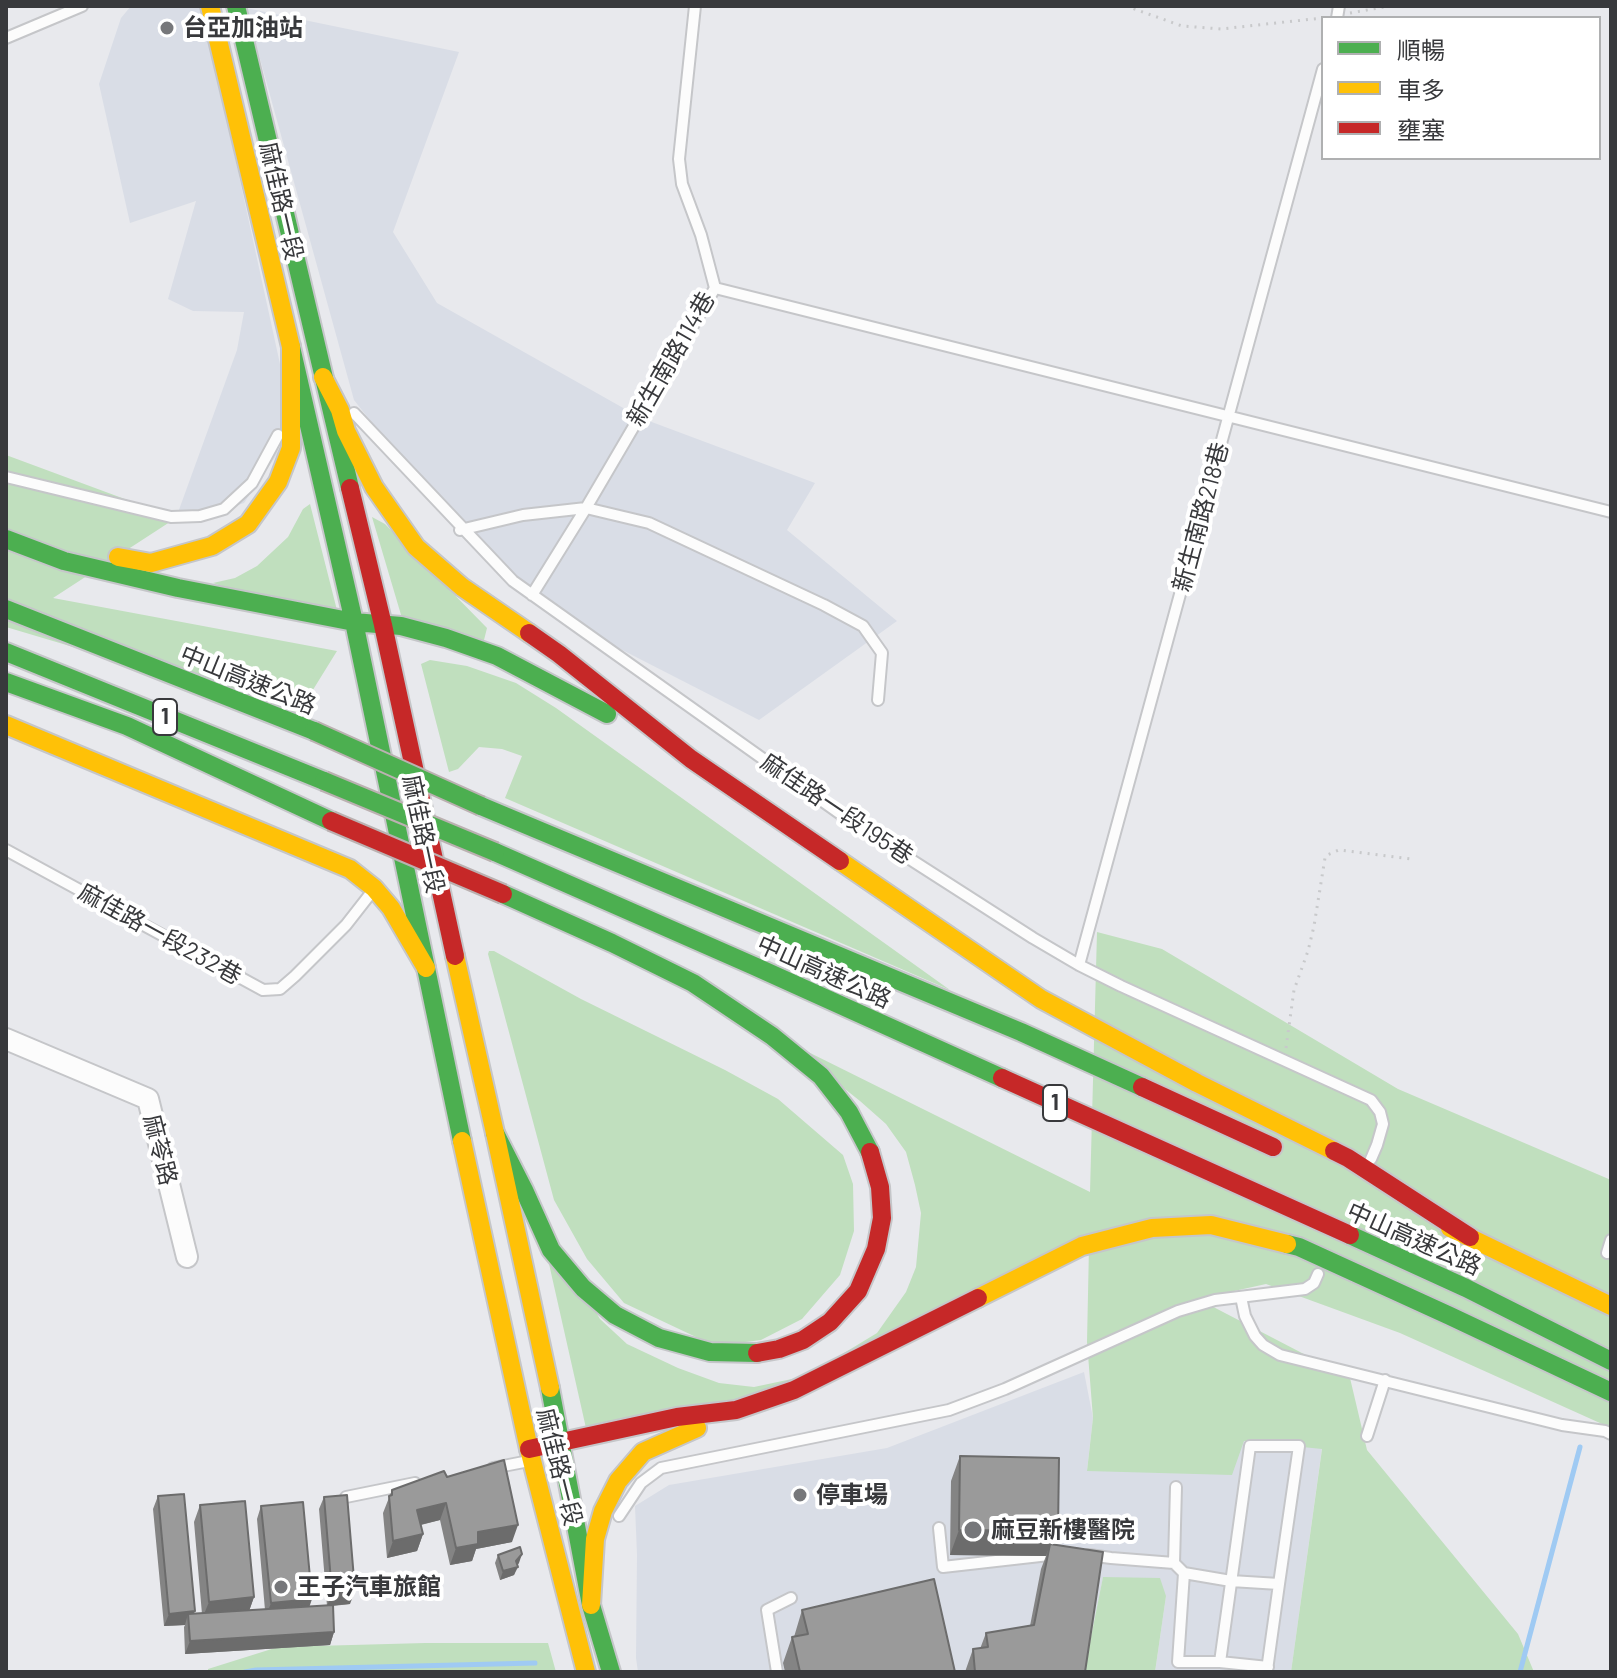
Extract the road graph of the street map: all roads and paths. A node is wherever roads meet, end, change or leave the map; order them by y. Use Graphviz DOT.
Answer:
graph roads {
  1 [pos="82,6"];
  2 [pos="210,6"];
  3 [pos="236,6"];
  4 [pos="695,6"];
  5 [pos="1126,6"];
  6 [pos="1390,6"];
  7 [pos="1338,13"];
  8 [pos="6,38"];
  9 [pos="1321,76"];
  10 [pos="715,288"];
  11 [pos="291,346"];
  12 [pos="323,377"];
  13 [pos="1229,416"];
  14 [pos="6,477"];
  15 [pos="586,508"];
  16 [pos="1611,512"];
  17 [pos="459,531"];
  18 [pos="6,538"];
  19 [pos="532,595"];
  20 [pos="6,609"];
  21 [pos="354,622"];
  22 [pos="383,625"];
  23 [pos="6,652"];
  24 [pos="6,682"];
  25 [pos="878,700"];
  26 [pos="6,725"];
  27 [pos="691,759"];
  28 [pos="6,850"];
  29 [pos="1412,859"];
  30 [pos="374,888"];
  31 [pos="1079,965"];
  32 [pos="426,968"];
  33 [pos="6,1039"];
  34 [pos="1285,1060"];
  35 [pos="495,1133"];
  36 [pos="1296,1158"];
  37 [pos="1371,1159"];
  38 [pos="1354,1184"];
  39 [pos="1470,1237"];
  40 [pos="1611,1240"];
  41 [pos="1607,1253"];
  42 [pos="187,1257"];
  43 [pos="1318,1274"];
  44 [pos="1241,1297"];
  45 [pos="1611,1306"];
  46 [pos="1611,1361"];
  47 [pos="1385,1380"];
  48 [pos="1611,1392"];
  49 [pos="736,1410"];
  50 [pos="1611,1434"];
  51 [pos="1367,1436"];
  52 [pos="561,1441"];
  53 [pos="530,1454"];
  54 [pos="485,1469"];
  55 [pos="424,1482"];
  56 [pos="1176,1487"];
  57 [pos="346,1497"];
  58 [pos="939,1528"];
  59 [pos="612,1529"];
  60 [pos="604,1543"];
  61 [pos="1073,1552"];
  62 [pos="1059,1554"];
  63 [pos="1174,1563"];
  64 [pos="1184,1573"];
  65 [pos="1231,1581"];
  66 [pos="1279,1584"];
  67 [pos="791,1598"];
  68 [pos="591,1605"];
  69 [pos="1220,1662"];
  70 [pos="1267,1669"];
  71 [pos="586,1672"];
  72 [pos="611,1672"];
  73 [pos="777,1672"];
  1 -- 8 [label="lane"];
  2 -- 11 [label="main road, 麻佳路一段"];
  3 -- 12 [label="main road, 麻佳路一段"];
  4 -- 10 [label="lane, 新生南路114巷"];
  5 -- 7 [label="path"];
  6 -- 7 [label="path"];
  9 -- 13 [label="lane, 新生南路218巷"];
  10 -- 13 [label="lane"];
  10 -- 15 [label="lane, 新生南路114巷"];
  11 -- 14 [label="lane"];
  11 -- 18 [label="main road"];
  11 -- 21 [label="main road, 麻佳路一段"];
  12 -- 19 [label="lane, 麻佳路一段195巷"];
  12 -- 22 [label="main road, 麻佳路一段"];
  12 -- 27 [label="main road"];
  13 -- 16 [label="lane"];
  13 -- 31 [label="lane, 新生南路218巷"];
  15 -- 17 [label="lane"];
  15 -- 19 [label="lane, 新生南路114巷"];
  15 -- 25 [label="lane"];
  18 -- 21 [label="main road"];
  19 -- 31 [label="lane, 麻佳路一段195巷"];
  20 -- 36 [label="main road, 中山高速公路 / 1, bridge"];
  21 -- 22 [label="main road"];
  21 -- 32 [label="main road, 麻佳路一段"];
  22 -- 27 [label="main road"];
  22 -- 35 [label="main road, 麻佳路一段"];
  23 -- 46 [label="main road, 中山高速公路 / 1, bridge"];
  24 -- 35 [label="main road, bridge"];
  26 -- 30 [label="main road"];
  27 -- 39 [label="main road"];
  28 -- 30 [label="lane, 麻佳路一段232巷"];
  29 -- 34 [label="path"];
  30 -- 32 [label="main road"];
  31 -- 34 [label="lane, 麻佳路一段195巷"];
  32 -- 53 [label="main road, 麻佳路一段"];
  33 -- 42 [label="street, 麻苓路"];
  34 -- 37 [label="lane, 麻佳路一段195巷"];
  35 -- 52 [label="main road, 麻佳路一段"];
  38 -- 39 [label="main road, 中山高速公路"];
  39 -- 45 [label="main road, 中山高速公路"];
  40 -- 41 [label="lane"];
  43 -- 44 [label="lane"];
  44 -- 47 [label="lane"];
  44 -- 59 [label="lane"];
  47 -- 50 [label="lane"];
  47 -- 51 [label="lane"];
  48 -- 49 [label="main road"];
  49 -- 52 [label="main road"];
  49 -- 68 [label="main road"];
  52 -- 53 [label="main road"];
  52 -- 68 [label="main road, 麻佳路一段"];
  53 -- 54 [label="lane"];
  53 -- 71 [label="main road, 麻佳路一段"];
  55 -- 57 [label="lane"];
  56 -- 63 [label="lane"];
  58 -- 62 [label="lane"];
  60 -- 68 [label="lane"];
  61 -- 63 [label="lane"];
  63 -- 64 [label="lane"];
  64 -- 65 [label="lane"];
  64 -- 69 [label="lane"];
  65 -- 66 [label="lane"];
  65 -- 66 [label="lane"];
  65 -- 69 [label="lane"];
  66 -- 70 [label="lane"];
  67 -- 73 [label="lane"];
  68 -- 72 [label="main road, 麻佳路一段"];
  69 -- 70 [label="lane"];
}
